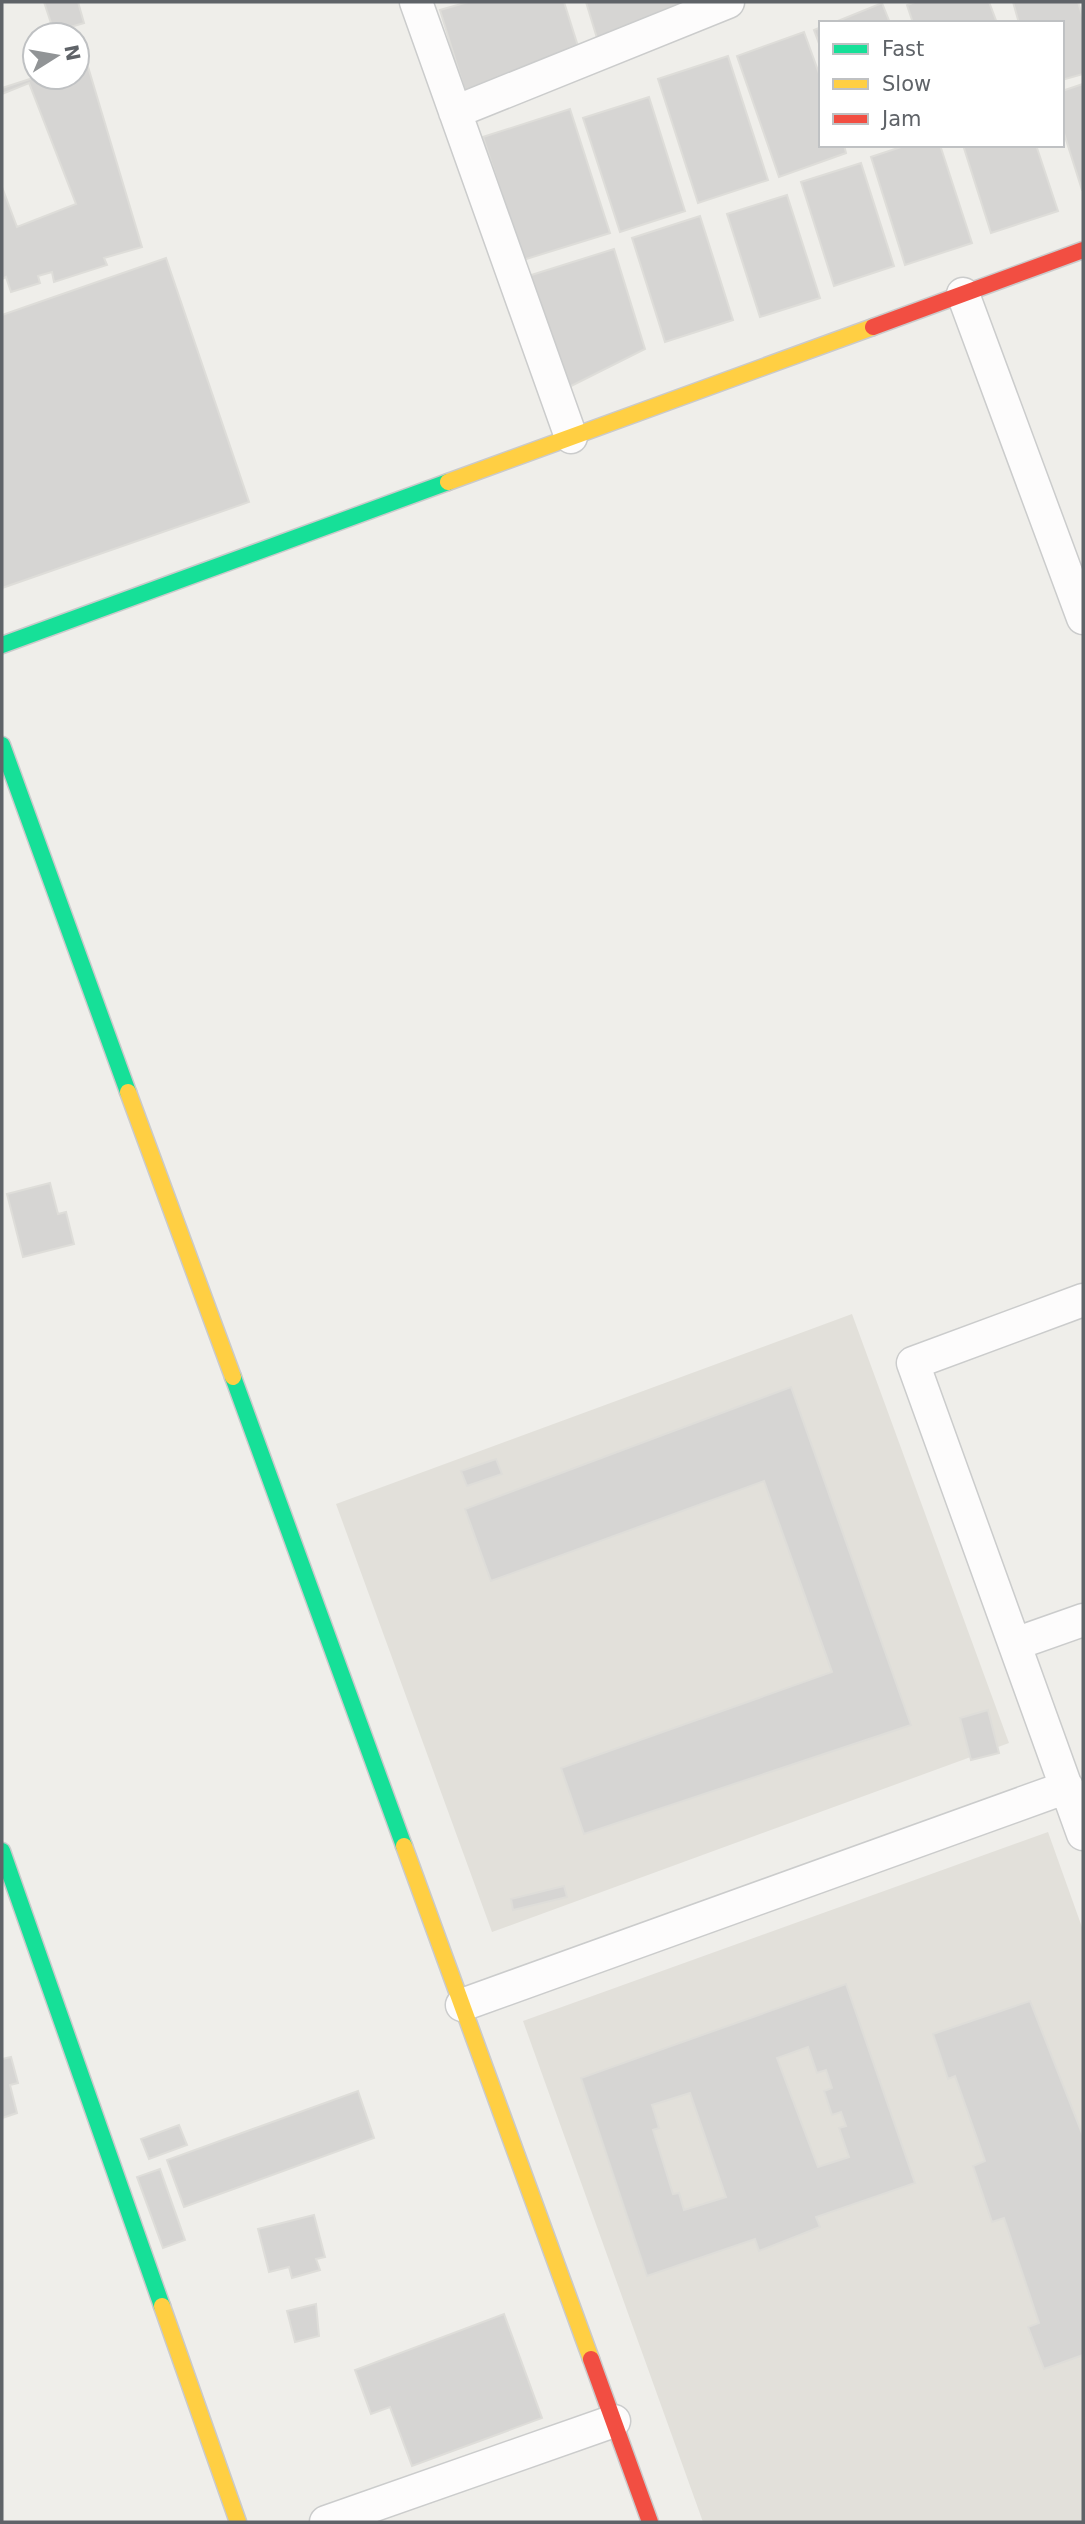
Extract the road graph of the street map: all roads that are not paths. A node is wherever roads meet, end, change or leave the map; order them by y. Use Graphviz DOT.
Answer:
graph roads {
  1 [pos="416,2"];
  2 [pos="728,2"];
  3 [pos="455,112"];
  4 [pos="1083,250"];
  5 [pos="963,294"];
  6 [pos="571,437"];
  7 [pos="1083,618"];
  8 [pos="2,645"];
  9 [pos="2,745"];
  10 [pos="1083,1300"];
  11 [pos="1083,1620"];
  12 [pos="1015,1644"];
  13 [pos="1067,1787"];
  14 [pos="1083,1834"];
  15 [pos="2,1851"];
  16 [pos="462,2005"];
  17 [pos="614,2421"];
  18 [pos="238,2522"];
  19 [pos="326,2522"];
  20 [pos="650,2522"];
  1 -- 3 [label="street"];
  2 -- 3 [label="street"];
  3 -- 6 [label="street"];
  4 -- 5 [label="street"];
  5 -- 6 [label="street"];
  5 -- 7 [label="street"];
  6 -- 8 [label="street"];
  9 -- 16 [label="street"];
  10 -- 12 [label="street"];
  11 -- 12 [label="street"];
  12 -- 13 [label="street"];
  13 -- 14 [label="street"];
  13 -- 16 [label="street"];
  15 -- 18 [label="street"];
  16 -- 17 [label="street"];
  17 -- 19 [label="street"];
  17 -- 20 [label="street"];
}
